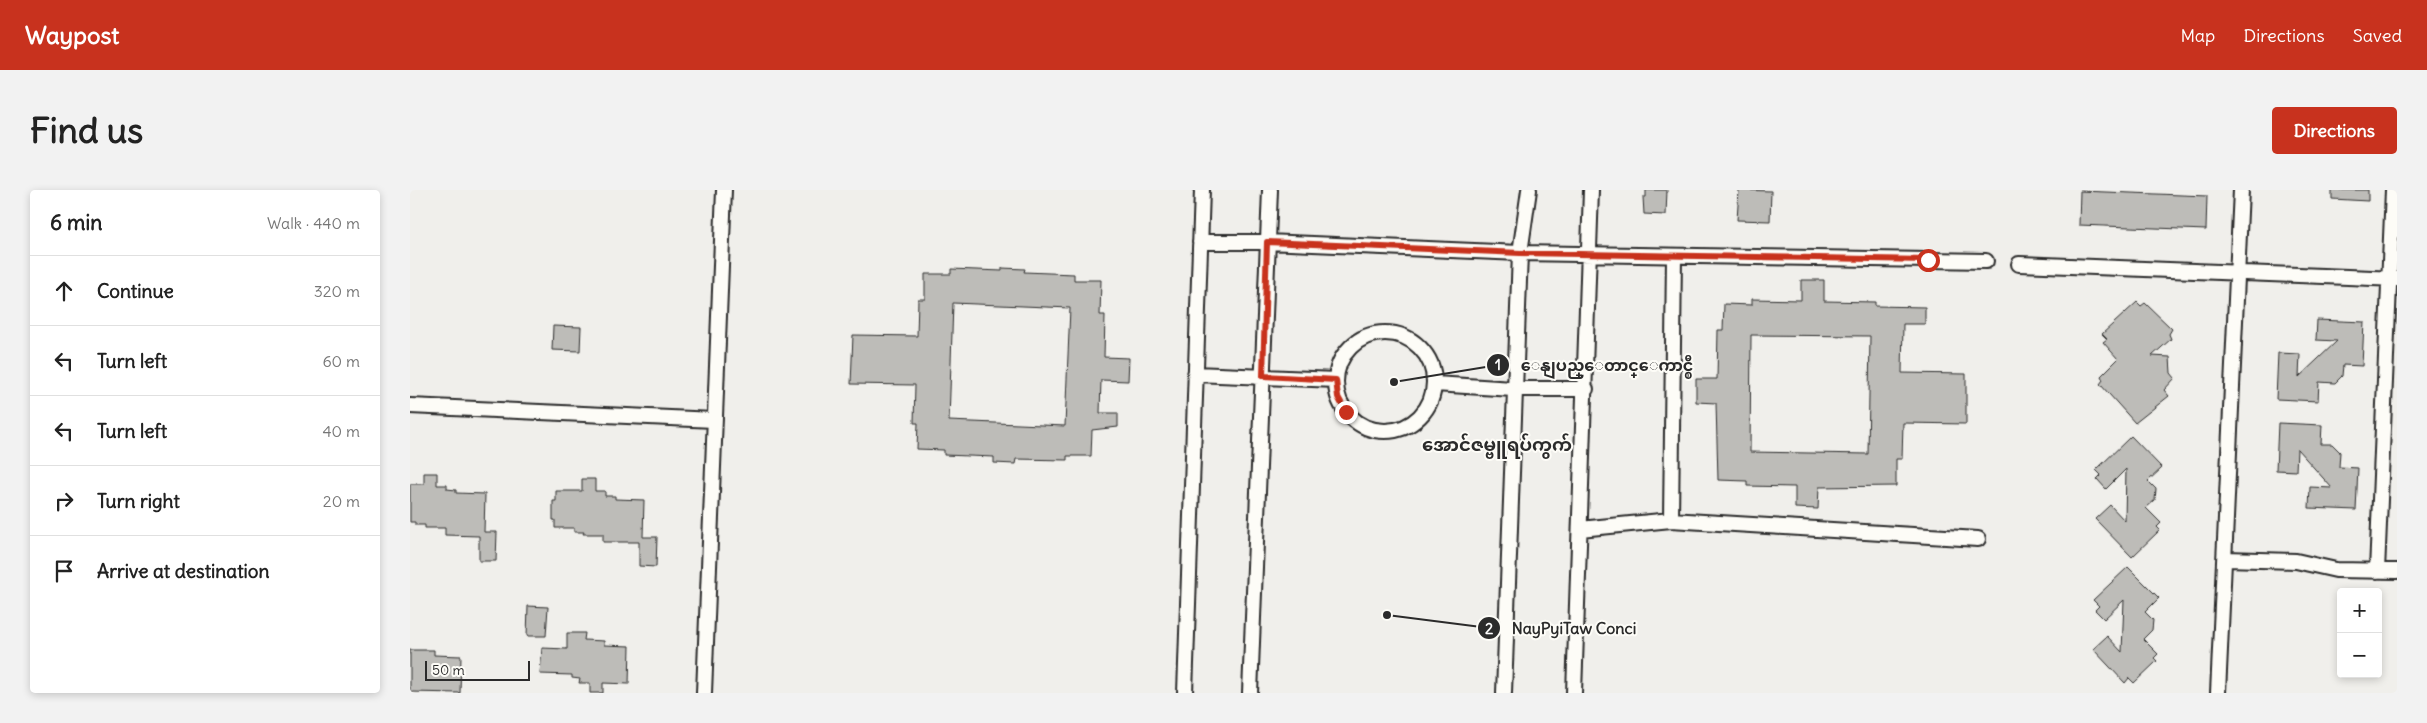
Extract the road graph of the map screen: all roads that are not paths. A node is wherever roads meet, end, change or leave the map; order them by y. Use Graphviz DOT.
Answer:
graph roads {
  1 [pos="724,190"];
  2 [pos="1202,190"];
  3 [pos="1270,190"];
  4 [pos="1529,190"];
  5 [pos="1591,190"];
  6 [pos="2241,190"];
  7 [pos="2393,190"];
  8 [pos="1200,242"];
  9 [pos="1267,242"];
  10 [pos="1520,253"];
  11 [pos="1590,253"];
  12 [pos="1674,256"];
  13 [pos="1986,261"];
  14 [pos="2019,264"];
  15 [pos="2238,273"];
  16 [pos="2393,279"];
  17 [pos="1195,374"];
  18 [pos="1263,376"];
  19 [pos="1336,380"];
  20 [pos="1435,384"];
  21 [pos="1513,389"];
  22 [pos="1586,389"];
  23 [pos="410,406"];
  24 [pos="714,420"];
  25 [pos="1671,520"];
  26 [pos="1580,529"];
  27 [pos="1978,539"];
  28 [pos="2226,559"];
  29 [pos="2377,571"];
  30 [pos="2397,571"];
  31 [pos="704,693"];
  32 [pos="1185,693"];
  33 [pos="1250,693"];
  34 [pos="1504,693"];
  35 [pos="1574,693"];
  36 [pos="2218,693"];
  1 -- 24 [label="street"];
  2 -- 8 [label="street"];
  3 -- 9 [label="street"];
  4 -- 10 [label="street"];
  5 -- 11 [label="street"];
  6 -- 15 [label="street"];
  7 -- 16 [label="street"];
  8 -- 9 [label="street"];
  8 -- 17 [label="street"];
  9 -- 10 [label="street"];
  9 -- 18 [label="street"];
  10 -- 11 [label="street"];
  10 -- 21 [label="street"];
  11 -- 12 [label="street"];
  11 -- 22 [label="street"];
  12 -- 13 [label="street"];
  12 -- 25 [label="street"];
  14 -- 15 [label="street"];
  15 -- 16 [label="street"];
  15 -- 28 [label="street"];
  16 -- 29 [label="street"];
  17 -- 18 [label="street"];
  17 -- 32 [label="street"];
  18 -- 19 [label="street"];
  18 -- 33 [label="street"];
  19 -- 20 [label="street"];
  19 -- 20 [label="street"];
  20 -- 21 [label="street"];
  21 -- 22 [label="street"];
  21 -- 34 [label="street"];
  22 -- 26 [label="street"];
  23 -- 24 [label="street"];
  24 -- 31 [label="street"];
  25 -- 26 [label="street"];
  25 -- 27 [label="street"];
  26 -- 35 [label="street"];
  28 -- 29 [label="street"];
  28 -- 36 [label="street"];
  29 -- 30 [label="street"];
}
